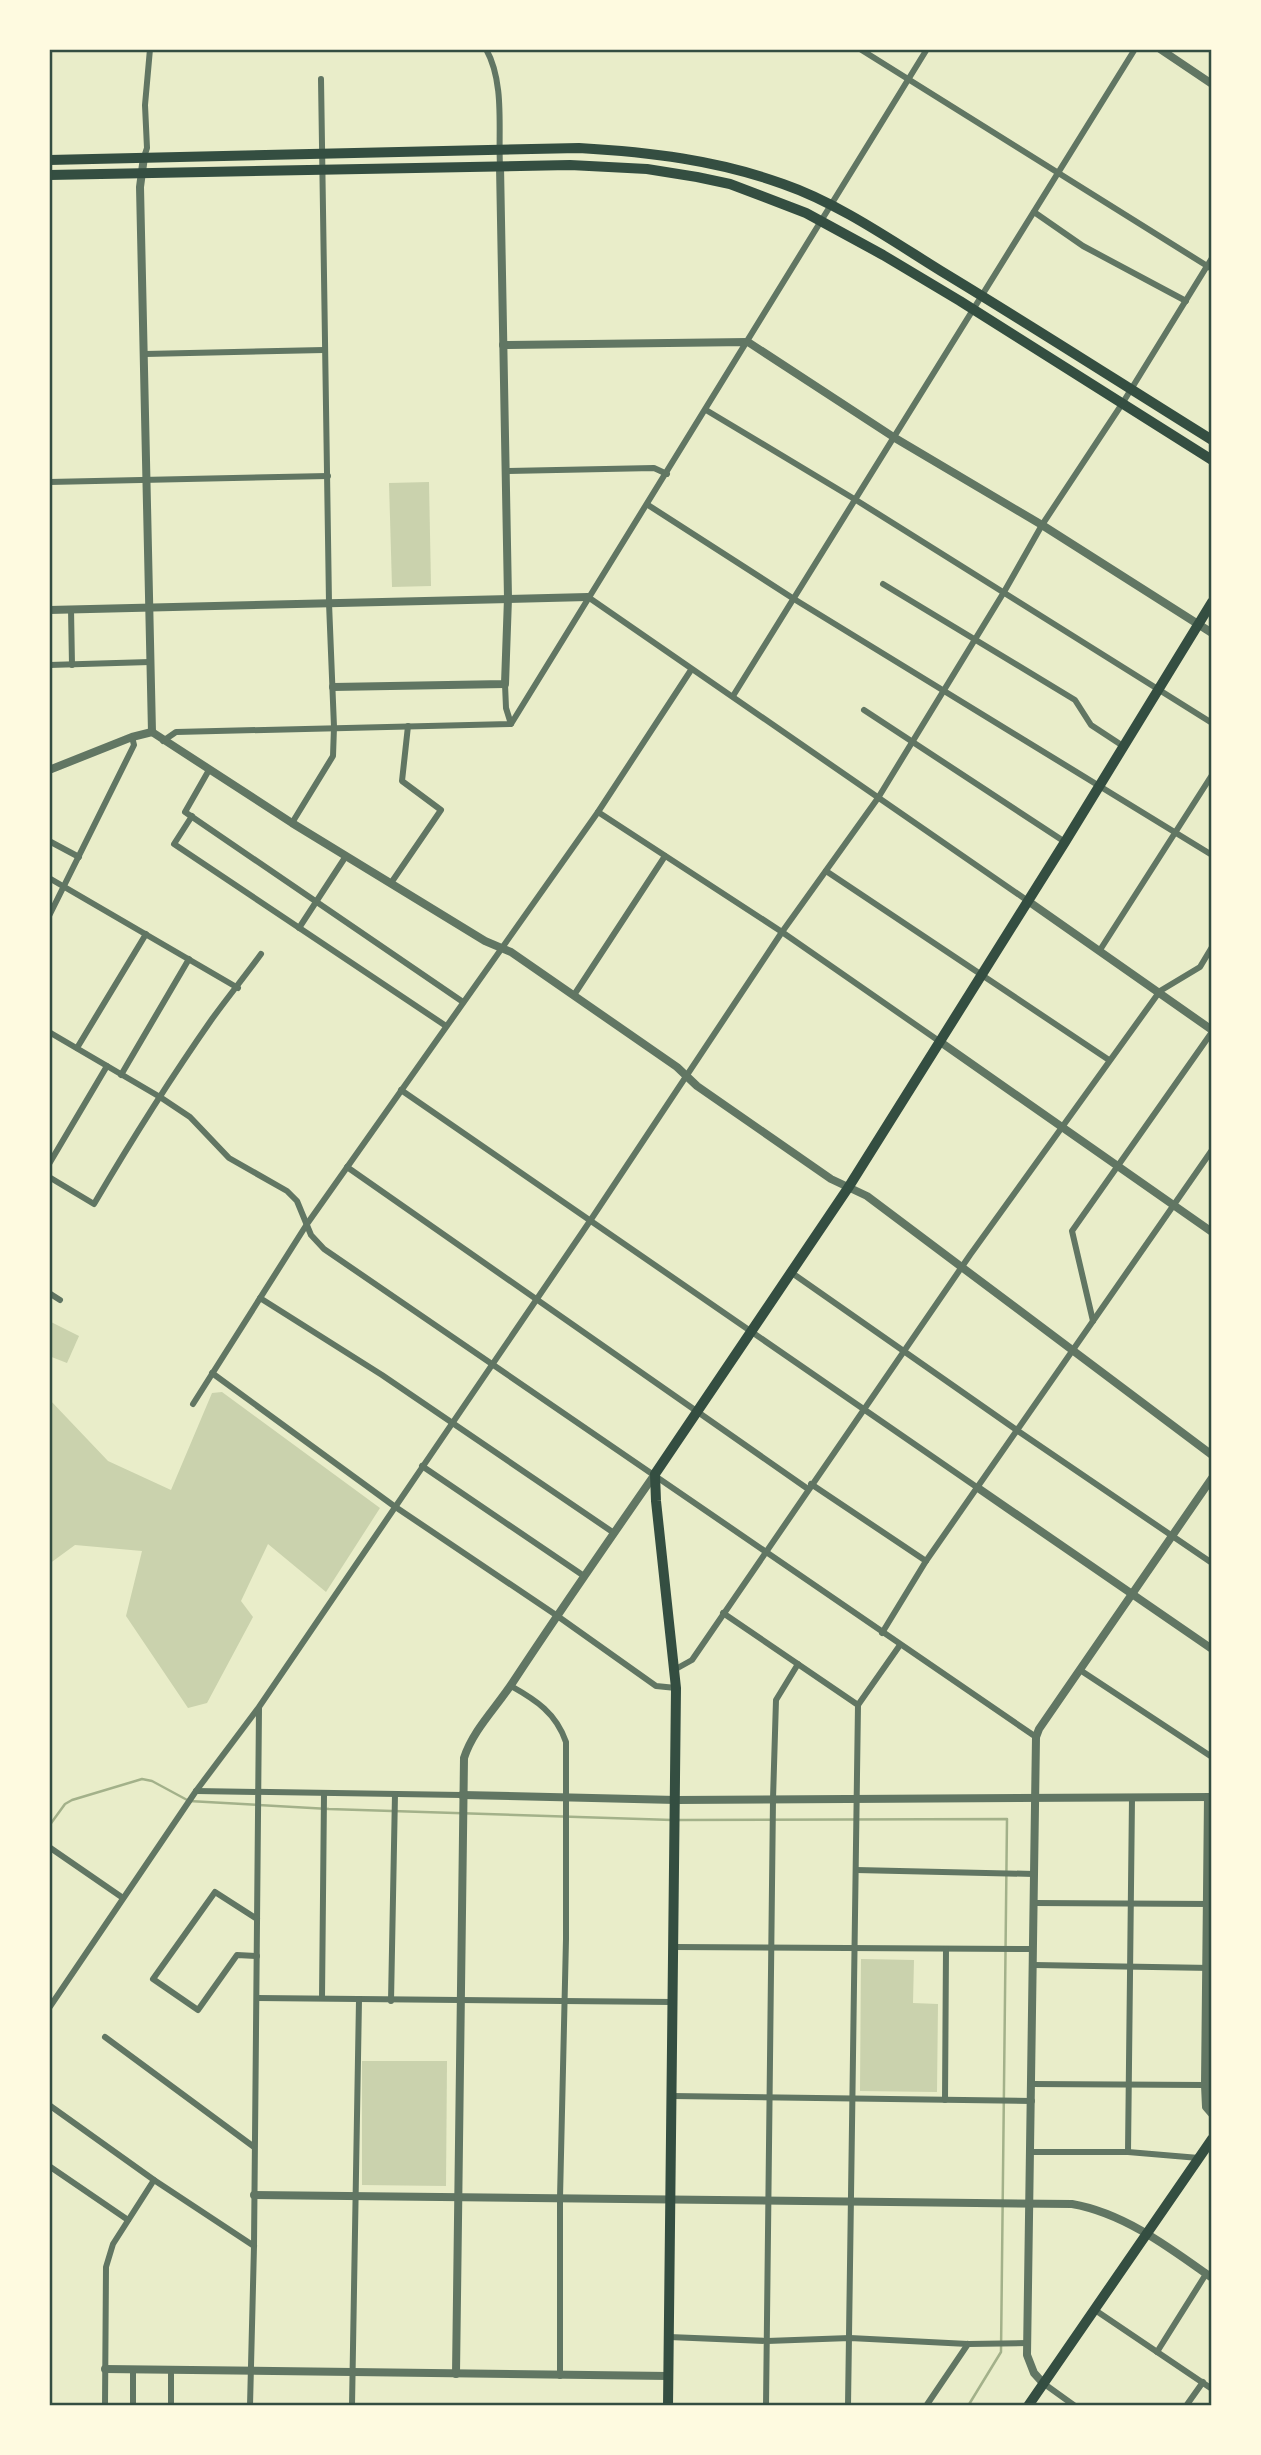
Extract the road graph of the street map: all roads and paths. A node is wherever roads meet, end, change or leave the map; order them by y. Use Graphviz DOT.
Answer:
graph roads {
  1 [pos="150,49"];
  2 [pos="486,49"];
  3 [pos="860,49"];
  4 [pos="927,49"];
  5 [pos="1135,49"];
  6 [pos="1160,49"];
  7 [pos="321,79"];
  8 [pos="909,80"];
  9 [pos="1212,84"];
  10 [pos="499,149"];
  11 [pos="321,154"];
  12 [pos="144,157"];
  13 [pos="49,160"];
  14 [pos="500,166"];
  15 [pos="321,170"];
  16 [pos="141,174"];
  17 [pos="1058,174"];
  18 [pos="49,175"];
  19 [pos="832,205"];
  20 [pos="1034,212"];
  21 [pos="822,221"];
  22 [pos="1212,258"];
  23 [pos="1210,268"];
  24 [pos="982,295"];
  25 [pos="1186,301"];
  26 [pos="972,309"];
  27 [pos="748,342"];
  28 [pos="503,345"];
  29 [pos="324,350"];
  30 [pos="145,354"];
  31 [pos="1131,389"];
  32 [pos="1122,404"];
  33 [pos="706,410"];
  34 [pos="895,438"];
  35 [pos="1212,440"];
  36 [pos="1212,460"];
  37 [pos="506,471"];
  38 [pos="667,474"];
  39 [pos="328,476"];
  40 [pos="147,480"];
  41 [pos="49,482"];
  42 [pos="856,500"];
  43 [pos="648,505"];
  44 [pos="1042,525"];
  45 [pos="883,584"];
  46 [pos="1004,592"];
  47 [pos="588,597"];
  48 [pos="508,598"];
  49 [pos="794,599"];
  50 [pos="1212,602"];
  51 [pos="329,603"];
  52 [pos="149,607"];
  53 [pos="71,609"];
  54 [pos="49,610"];
  55 [pos="1198,625"];
  56 [pos="1212,634"];
  57 [pos="974,640"];
  58 [pos="150,662"];
  59 [pos="49,665"];
  60 [pos="72,665"];
  61 [pos="691,670"];
  62 [pos="505,684"];
  63 [pos="332,687"];
  64 [pos="1157,688"];
  65 [pos="942,691"];
  66 [pos="733,696"];
  67 [pos="864,710"];
  68 [pos="1212,723"];
  69 [pos="511,724"];
  70 [pos="408,726"];
  71 [pos="334,727"];
  72 [pos="152,732"];
  73 [pos="132,737"];
  74 [pos="163,741"];
  75 [pos="913,741"];
  76 [pos="1123,746"];
  77 [pos="49,770"];
  78 [pos="209,770"];
  79 [pos="1212,775"];
  80 [pos="1098,786"];
  81 [pos="878,798"];
  82 [pos="598,812"];
  83 [pos="192,816"];
  84 [pos="292,823"];
  85 [pos="1177,833"];
  86 [pos="49,841"];
  87 [pos="1065,842"];
  88 [pos="1212,855"];
  89 [pos="79,856"];
  90 [pos="346,856"];
  91 [pos="665,856"];
  92 [pos="826,871"];
  93 [pos="49,878"];
  94 [pos="391,883"];
  95 [pos="64,886"];
  96 [pos="1028,901"];
  97 [pos="316,902"];
  98 [pos="49,916"];
  99 [pos="299,928"];
  100 [pos="782,932"];
  101 [pos="146,934"];
  102 [pos="1212,947"];
  103 [pos="500,948"];
  104 [pos="1100,950"];
  105 [pos="261,954"];
  106 [pos="189,959"];
  107 [pos="980,975"];
  108 [pos="238,988"];
  109 [pos="1160,991"];
  110 [pos="573,995"];
  111 [pos="463,1002"];
  112 [pos="446,1026"];
  113 [pos="1212,1031"];
  114 [pos="49,1032"];
  115 [pos="939,1041"];
  116 [pos="77,1048"];
  117 [pos="1109,1060"];
  118 [pos="107,1066"];
  119 [pos="121,1075"];
  120 [pos="687,1076"];
  121 [pos="401,1090"];
  122 [pos="160,1097"];
  123 [pos="1061,1125"];
  124 [pos="1212,1150"];
  125 [pos="49,1164"];
  126 [pos="1118,1165"];
  127 [pos="347,1167"];
  128 [pos="49,1177"];
  129 [pos="848,1188"];
  130 [pos="1174,1206"];
  131 [pos="590,1221"];
  132 [pos="307,1224"];
  133 [pos="1212,1232"];
  134 [pos="962,1266"];
  135 [pos="792,1272"];
  136 [pos="49,1293"];
  137 [pos="260,1298"];
  138 [pos="536,1299"];
  139 [pos="60,1300"];
  140 [pos="1093,1321"];
  141 [pos="751,1333"];
  142 [pos="1073,1349"];
  143 [pos="903,1351"];
  144 [pos="493,1363"];
  145 [pos="212,1373"];
  146 [pos="193,1404"];
  147 [pos="863,1410"];
  148 [pos="699,1411"];
  149 [pos="452,1422"];
  150 [pos="1018,1431"];
  151 [pos="1212,1455"];
  152 [pos="422,1466"];
  153 [pos="655,1474"];
  154 [pos="1212,1478"];
  155 [pos="810,1487"];
  156 [pos="978,1488"];
  157 [pos="394,1506"];
  158 [pos="614,1533"];
  159 [pos="1172,1535"];
  160 [pos="766,1550"];
  161 [pos="926,1561"];
  162 [pos="1212,1563"];
  163 [pos="584,1576"];
  164 [pos="1132,1594"];
  165 [pos="723,1613"];
  166 [pos="556,1615"];
  167 [pos="883,1633"];
  168 [pos="901,1645"];
  169 [pos="1212,1649"];
  170 [pos="798,1664"];
  171 [pos="674,1670"];
  172 [pos="1080,1670"];
  173 [pos="511,1685"];
  174 [pos="676,1688"];
  175 [pos="858,1705"];
  176 [pos="259,1707"];
  177 [pos="1037,1737"];
  178 [pos="1212,1757"];
  179 [pos="196,1791"];
  180 [pos="257,1791"];
  181 [pos="324,1794"];
  182 [pos="395,1794"];
  183 [pos="462,1795"];
  184 [pos="567,1797"];
  185 [pos="1035,1797"];
  186 [pos="1210,1797"];
  187 [pos="1132,1798"];
  188 [pos="773,1799"];
  189 [pos="857,1799"];
  190 [pos="676,1800"];
  191 [pos="49,1847"];
  192 [pos="856,1870"];
  193 [pos="1034,1874"];
  194 [pos="123,1898"];
  195 [pos="1034,1903"];
  196 [pos="1130,1904"];
  197 [pos="1210,1904"];
  198 [pos="257,1919"];
  199 [pos="674,1947"];
  200 [pos="854,1947"];
  201 [pos="771,1948"];
  202 [pos="946,1949"];
  203 [pos="1033,1950"];
  204 [pos="257,1956"];
  205 [pos="1034,1965"];
  206 [pos="1130,1968"];
  207 [pos="1209,1968"];
  208 [pos="257,1998"];
  209 [pos="322,1998"];
  210 [pos="359,2000"];
  211 [pos="391,2001"];
  212 [pos="461,2001"];
  213 [pos="565,2001"];
  214 [pos="673,2002"];
  215 [pos="49,2008"];
  216 [pos="104,2037"];
  217 [pos="1032,2084"];
  218 [pos="1129,2085"];
  219 [pos="1205,2085"];
  220 [pos="672,2096"];
  221 [pos="769,2098"];
  222 [pos="852,2099"];
  223 [pos="945,2100"];
  224 [pos="1032,2101"];
  225 [pos="49,2105"];
  226 [pos="1212,2114"];
  227 [pos="1212,2139"];
  228 [pos="254,2147"];
  229 [pos="1031,2152"];
  230 [pos="1128,2152"];
  231 [pos="1199,2158"];
  232 [pos="49,2166"];
  233 [pos="153,2180"];
  234 [pos="254,2195"];
  235 [pos="356,2195"];
  236 [pos="458,2197"];
  237 [pos="560,2198"];
  238 [pos="670,2199"];
  239 [pos="768,2202"];
  240 [pos="851,2203"];
  241 [pos="1031,2204"];
  242 [pos="128,2220"];
  243 [pos="1146,2234"];
  244 [pos="254,2246"];
  245 [pos="1209,2276"];
  246 [pos="1095,2310"];
  247 [pos="669,2337"];
  248 [pos="849,2338"];
  249 [pos="767,2341"];
  250 [pos="1028,2343"];
  251 [pos="968,2344"];
  252 [pos="1157,2352"];
  253 [pos="105,2369"];
  254 [pos="133,2369"];
  255 [pos="171,2370"];
  256 [pos="250,2371"];
  257 [pos="353,2372"];
  258 [pos="456,2374"];
  259 [pos="561,2376"];
  260 [pos="668,2376"];
  261 [pos="1203,2382"];
  262 [pos="1043,2384"];
  263 [pos="1212,2389"];
  264 [pos="105,2406"];
  265 [pos="132,2406"];
  266 [pos="171,2406"];
  267 [pos="250,2406"];
  268 [pos="352,2406"];
  269 [pos="668,2406"];
  270 [pos="766,2406"];
  271 [pos="849,2406"];
  272 [pos="926,2406"];
  273 [pos="1028,2406"];
  274 [pos="1075,2406"];
  275 [pos="1186,2406"];
  1 -- 12 [label="street"];
  2 -- 10 [label="street"];
  3 -- 8 [label="street"];
  4 -- 8 [label="street"];
  5 -- 17 [label="street"];
  6 -- 9 [label="street"];
  7 -- 11 [label="street"];
  8 -- 17 [label="street"];
  8 -- 19 [label="street"];
  10 -- 11 [label="main road"];
  10 -- 14 [label="street"];
  10 -- 19 [label="main road"];
  11 -- 12 [label="main road"];
  11 -- 15 [label="street"];
  12 -- 13 [label="main road"];
  12 -- 16 [label="street"];
  14 -- 15 [label="main road"];
  14 -- 21 [label="main road"];
  14 -- 28 [label="street"];
  15 -- 16 [label="main road"];
  15 -- 29 [label="street"];
  16 -- 18 [label="main road"];
  16 -- 30 [label="street"];
  17 -- 20 [label="street"];
  17 -- 23 [label="street"];
  19 -- 21 [label="street"];
  19 -- 24 [label="main road"];
  20 -- 24 [label="street"];
  20 -- 25 [label="street"];
  21 -- 26 [label="main road"];
  21 -- 27 [label="street"];
  22 -- 23 [label="street"];
  23 -- 25 [label="street"];
  24 -- 26 [label="street"];
  24 -- 31 [label="main road"];
  25 -- 31 [label="street"];
  26 -- 32 [label="main road"];
  26 -- 34 [label="street"];
  27 -- 28 [label="street"];
  27 -- 33 [label="street"];
  27 -- 34 [label="street"];
  28 -- 37 [label="street"];
  29 -- 30 [label="street"];
  29 -- 39 [label="street"];
  30 -- 40 [label="street"];
  31 -- 32 [label="street"];
  31 -- 35 [label="main road"];
  32 -- 36 [label="main road"];
  32 -- 44 [label="street"];
  33 -- 38 [label="street"];
  33 -- 42 [label="street"];
  34 -- 42 [label="street"];
  34 -- 44 [label="street"];
  37 -- 38 [label="street"];
  37 -- 48 [label="street"];
  38 -- 43 [label="street"];
  39 -- 40 [label="street"];
  39 -- 51 [label="street"];
  40 -- 41 [label="street"];
  40 -- 52 [label="street"];
  42 -- 46 [label="street"];
  42 -- 49 [label="street"];
  43 -- 47 [label="street"];
  43 -- 49 [label="street"];
  44 -- 46 [label="street"];
  44 -- 55 [label="street"];
  45 -- 57 [label="street"];
  46 -- 57 [label="street"];
  46 -- 64 [label="street"];
  47 -- 48 [label="street"];
  47 -- 61 [label="street"];
  47 -- 69 [label="street"];
  48 -- 51 [label="street"];
  48 -- 62 [label="street"];
  49 -- 65 [label="street"];
  49 -- 66 [label="street"];
  50 -- 55 [label="main road"];
  51 -- 52 [label="street"];
  51 -- 63 [label="street"];
  52 -- 53 [label="street"];
  52 -- 58 [label="street"];
  53 -- 54 [label="street"];
  53 -- 60 [label="street"];
  55 -- 56 [label="street"];
  55 -- 64 [label="main road"];
  57 -- 65 [label="street"];
  57 -- 76 [label="street"];
  58 -- 60 [label="street"];
  58 -- 72 [label="street"];
  59 -- 60 [label="street"];
  61 -- 66 [label="street"];
  61 -- 82 [label="street"];
  62 -- 63 [label="street"];
  62 -- 69 [label="street"];
  63 -- 71 [label="street"];
  64 -- 68 [label="street"];
  64 -- 76 [label="main road"];
  65 -- 75 [label="street"];
  65 -- 80 [label="street"];
  66 -- 81 [label="street"];
  67 -- 75 [label="street"];
  69 -- 70 [label="street"];
  70 -- 71 [label="street"];
  70 -- 94 [label="street"];
  71 -- 74 [label="street"];
  71 -- 84 [label="street"];
  72 -- 73 [label="street"];
  72 -- 74 [label="street"];
  73 -- 77 [label="street"];
  73 -- 89 [label="street"];
  74 -- 78 [label="street"];
  75 -- 81 [label="street"];
  75 -- 87 [label="street"];
  76 -- 80 [label="main road"];
  78 -- 83 [label="street"];
  78 -- 84 [label="street"];
  79 -- 85 [label="street"];
  80 -- 85 [label="street"];
  80 -- 87 [label="main road"];
  81 -- 92 [label="street"];
  81 -- 96 [label="street"];
  82 -- 91 [label="street"];
  82 -- 103 [label="street"];
  83 -- 97 [label="street"];
  83 -- 99 [label="street"];
  84 -- 90 [label="street"];
  85 -- 88 [label="street"];
  85 -- 104 [label="street"];
  86 -- 89 [label="street"];
  87 -- 96 [label="main road"];
  89 -- 95 [label="street"];
  90 -- 94 [label="street"];
  90 -- 97 [label="street"];
  91 -- 100 [label="street"];
  91 -- 110 [label="street"];
  92 -- 100 [label="street"];
  92 -- 107 [label="street"];
  93 -- 95 [label="street"];
  94 -- 103 [label="street"];
  95 -- 98 [label="street"];
  95 -- 101 [label="street"];
  96 -- 104 [label="street"];
  96 -- 107 [label="main road"];
  97 -- 99 [label="street"];
  97 -- 111 [label="street"];
  99 -- 112 [label="street"];
  100 -- 115 [label="street"];
  100 -- 120 [label="street"];
  101 -- 106 [label="street"];
  101 -- 116 [label="street"];
  102 -- 109 [label="street"];
  103 -- 110 [label="street"];
  103 -- 111 [label="street"];
  104 -- 109 [label="street"];
  105 -- 108 [label="street"];
  106 -- 108 [label="street"];
  106 -- 119 [label="street"];
  107 -- 115 [label="main road"];
  107 -- 117 [label="street"];
  108 -- 122 [label="street"];
  109 -- 113 [label="street"];
  109 -- 117 [label="street"];
  110 -- 120 [label="street"];
  111 -- 112 [label="street"];
  112 -- 121 [label="street"];
  113 -- 126 [label="street"];
  114 -- 116 [label="street"];
  115 -- 123 [label="street"];
  115 -- 129 [label="main road"];
  116 -- 118 [label="street"];
  117 -- 123 [label="street"];
  118 -- 119 [label="street"];
  118 -- 125 [label="street"];
  119 -- 122 [label="street"];
  120 -- 129 [label="street"];
  120 -- 131 [label="street"];
  121 -- 127 [label="street"];
  121 -- 131 [label="street"];
  122 -- 128 [label="street"];
  122 -- 132 [label="street"];
  123 -- 126 [label="street"];
  123 -- 134 [label="street"];
  124 -- 130 [label="street"];
  126 -- 130 [label="street"];
  126 -- 140 [label="street"];
  127 -- 132 [label="street"];
  127 -- 138 [label="street"];
  129 -- 134 [label="street"];
  129 -- 135 [label="main road"];
  130 -- 133 [label="street"];
  130 -- 140 [label="street"];
  131 -- 138 [label="street"];
  131 -- 141 [label="street"];
  132 -- 137 [label="street"];
  132 -- 144 [label="street"];
  134 -- 142 [label="street"];
  134 -- 143 [label="street"];
  135 -- 141 [label="main road"];
  135 -- 143 [label="street"];
  136 -- 139 [label="street"];
  137 -- 145 [label="street"];
  137 -- 149 [label="street"];
  138 -- 144 [label="street"];
  138 -- 148 [label="street"];
  140 -- 142 [label="street"];
  141 -- 147 [label="street"];
  141 -- 148 [label="main road"];
  142 -- 150 [label="street"];
  142 -- 151 [label="street"];
  143 -- 147 [label="street"];
  143 -- 150 [label="street"];
  144 -- 149 [label="street"];
  144 -- 153 [label="street"];
  145 -- 146 [label="street"];
  145 -- 157 [label="street"];
  147 -- 155 [label="street"];
  147 -- 156 [label="street"];
  148 -- 153 [label="main road"];
  148 -- 155 [label="street"];
  149 -- 152 [label="street"];
  149 -- 158 [label="street"];
  150 -- 156 [label="street"];
  150 -- 159 [label="street"];
  152 -- 157 [label="street"];
  152 -- 163 [label="street"];
  153 -- 158 [label="street"];
  153 -- 160 [label="street"];
  153 -- 171 [label="main road"];
  154 -- 159 [label="street"];
  155 -- 160 [label="street"];
  155 -- 161 [label="street"];
  156 -- 161 [label="street"];
  156 -- 164 [label="street"];
  157 -- 166 [label="street"];
  157 -- 176 [label="street"];
  158 -- 163 [label="street"];
  159 -- 162 [label="street"];
  159 -- 164 [label="street"];
  160 -- 165 [label="street"];
  160 -- 167 [label="street"];
  161 -- 167 [label="street"];
  163 -- 166 [label="street"];
  164 -- 169 [label="street"];
  164 -- 172 [label="street"];
  165 -- 170 [label="street"];
  165 -- 171 [label="street"];
  166 -- 173 [label="street"];
  166 -- 174 [label="street"];
  167 -- 168 [label="street"];
  168 -- 175 [label="street"];
  168 -- 177 [label="street"];
  170 -- 175 [label="street"];
  170 -- 188 [label="street"];
  171 -- 174 [label="main road"];
  172 -- 177 [label="street"];
  172 -- 178 [label="street"];
  173 -- 183 [label="street"];
  173 -- 184 [label="street"];
  174 -- 190 [label="main road"];
  175 -- 189 [label="street"];
  176 -- 179 [label="street"];
  176 -- 180 [label="street"];
  177 -- 185 [label="street"];
  179 -- 180 [label="street"];
  179 -- 194 [label="street"];
  180 -- 181 [label="street"];
  180 -- 198 [label="street"];
  181 -- 182 [label="street"];
  181 -- 209 [label="street"];
  182 -- 183 [label="street"];
  182 -- 211 [label="street"];
  183 -- 184 [label="street"];
  183 -- 212 [label="street"];
  184 -- 190 [label="street"];
  184 -- 213 [label="street"];
  185 -- 187 [label="street"];
  185 -- 189 [label="street"];
  185 -- 193 [label="street"];
  186 -- 187 [label="street"];
  186 -- 197 [label="street"];
  187 -- 196 [label="street"];
  188 -- 189 [label="street"];
  188 -- 190 [label="street"];
  188 -- 201 [label="street"];
  189 -- 192 [label="street"];
  190 -- 199 [label="main road"];
  191 -- 194 [label="street"];
  192 -- 193 [label="street"];
  192 -- 200 [label="street"];
  193 -- 195 [label="street"];
  194 -- 215 [label="street"];
  195 -- 196 [label="street"];
  195 -- 203 [label="street"];
  196 -- 197 [label="street"];
  196 -- 206 [label="street"];
  197 -- 207 [label="street"];
  198 -- 204 [label="street"];
  198 -- 204 [label="street"];
  199 -- 201 [label="street"];
  199 -- 214 [label="main road"];
  200 -- 201 [label="street"];
  200 -- 202 [label="street"];
  200 -- 222 [label="street"];
  201 -- 221 [label="street"];
  202 -- 203 [label="street"];
  202 -- 223 [label="street"];
  203 -- 205 [label="street"];
  204 -- 208 [label="street"];
  205 -- 206 [label="street"];
  205 -- 217 [label="street"];
  206 -- 207 [label="street"];
  206 -- 218 [label="street"];
  207 -- 219 [label="street"];
  208 -- 209 [label="street"];
  208 -- 228 [label="street"];
  209 -- 210 [label="street"];
  210 -- 211 [label="street"];
  210 -- 235 [label="street"];
  211 -- 212 [label="street"];
  212 -- 213 [label="street"];
  212 -- 236 [label="street"];
  213 -- 214 [label="street"];
  213 -- 237 [label="street"];
  214 -- 220 [label="main road"];
  216 -- 228 [label="street"];
  217 -- 218 [label="street"];
  217 -- 224 [label="street"];
  218 -- 219 [label="street"];
  218 -- 230 [label="street"];
  219 -- 226 [label="street"];
  220 -- 221 [label="street"];
  220 -- 238 [label="main road"];
  221 -- 222 [label="street"];
  221 -- 239 [label="street"];
  222 -- 223 [label="street"];
  222 -- 240 [label="street"];
  223 -- 224 [label="street"];
  224 -- 229 [label="street"];
  225 -- 233 [label="street"];
  227 -- 231 [label="main road"];
  228 -- 234 [label="street"];
  229 -- 230 [label="street"];
  229 -- 241 [label="street"];
  230 -- 231 [label="street"];
  231 -- 243 [label="main road"];
  232 -- 242 [label="street"];
  233 -- 242 [label="street"];
  233 -- 244 [label="street"];
  234 -- 235 [label="street"];
  234 -- 244 [label="street"];
  235 -- 236 [label="street"];
  235 -- 257 [label="street"];
  236 -- 237 [label="street"];
  236 -- 258 [label="street"];
  237 -- 238 [label="street"];
  237 -- 259 [label="street"];
  238 -- 239 [label="street"];
  238 -- 247 [label="main road"];
  239 -- 240 [label="street"];
  239 -- 249 [label="street"];
  240 -- 241 [label="street"];
  240 -- 248 [label="street"];
  241 -- 243 [label="street"];
  241 -- 250 [label="street"];
  242 -- 253 [label="street"];
  243 -- 245 [label="street"];
  243 -- 246 [label="main road"];
  244 -- 256 [label="street"];
  245 -- 252 [label="street"];
  246 -- 252 [label="street"];
  246 -- 262 [label="main road"];
  247 -- 249 [label="street"];
  247 -- 260 [label="main road"];
  248 -- 249 [label="street"];
  248 -- 251 [label="street"];
  248 -- 271 [label="street"];
  249 -- 270 [label="street"];
  250 -- 251 [label="street"];
  250 -- 262 [label="street"];
  251 -- 272 [label="street"];
  252 -- 261 [label="street"];
  253 -- 254 [label="street"];
  253 -- 264 [label="street"];
  254 -- 255 [label="street"];
  254 -- 265 [label="street"];
  255 -- 256 [label="street"];
  255 -- 266 [label="street"];
  256 -- 257 [label="street"];
  256 -- 267 [label="street"];
  257 -- 258 [label="street"];
  257 -- 268 [label="street"];
  258 -- 259 [label="street"];
  259 -- 260 [label="street"];
  260 -- 269 [label="main road"];
  261 -- 263 [label="street"];
  261 -- 275 [label="street"];
  262 -- 273 [label="main road"];
  262 -- 274 [label="street"];
}
